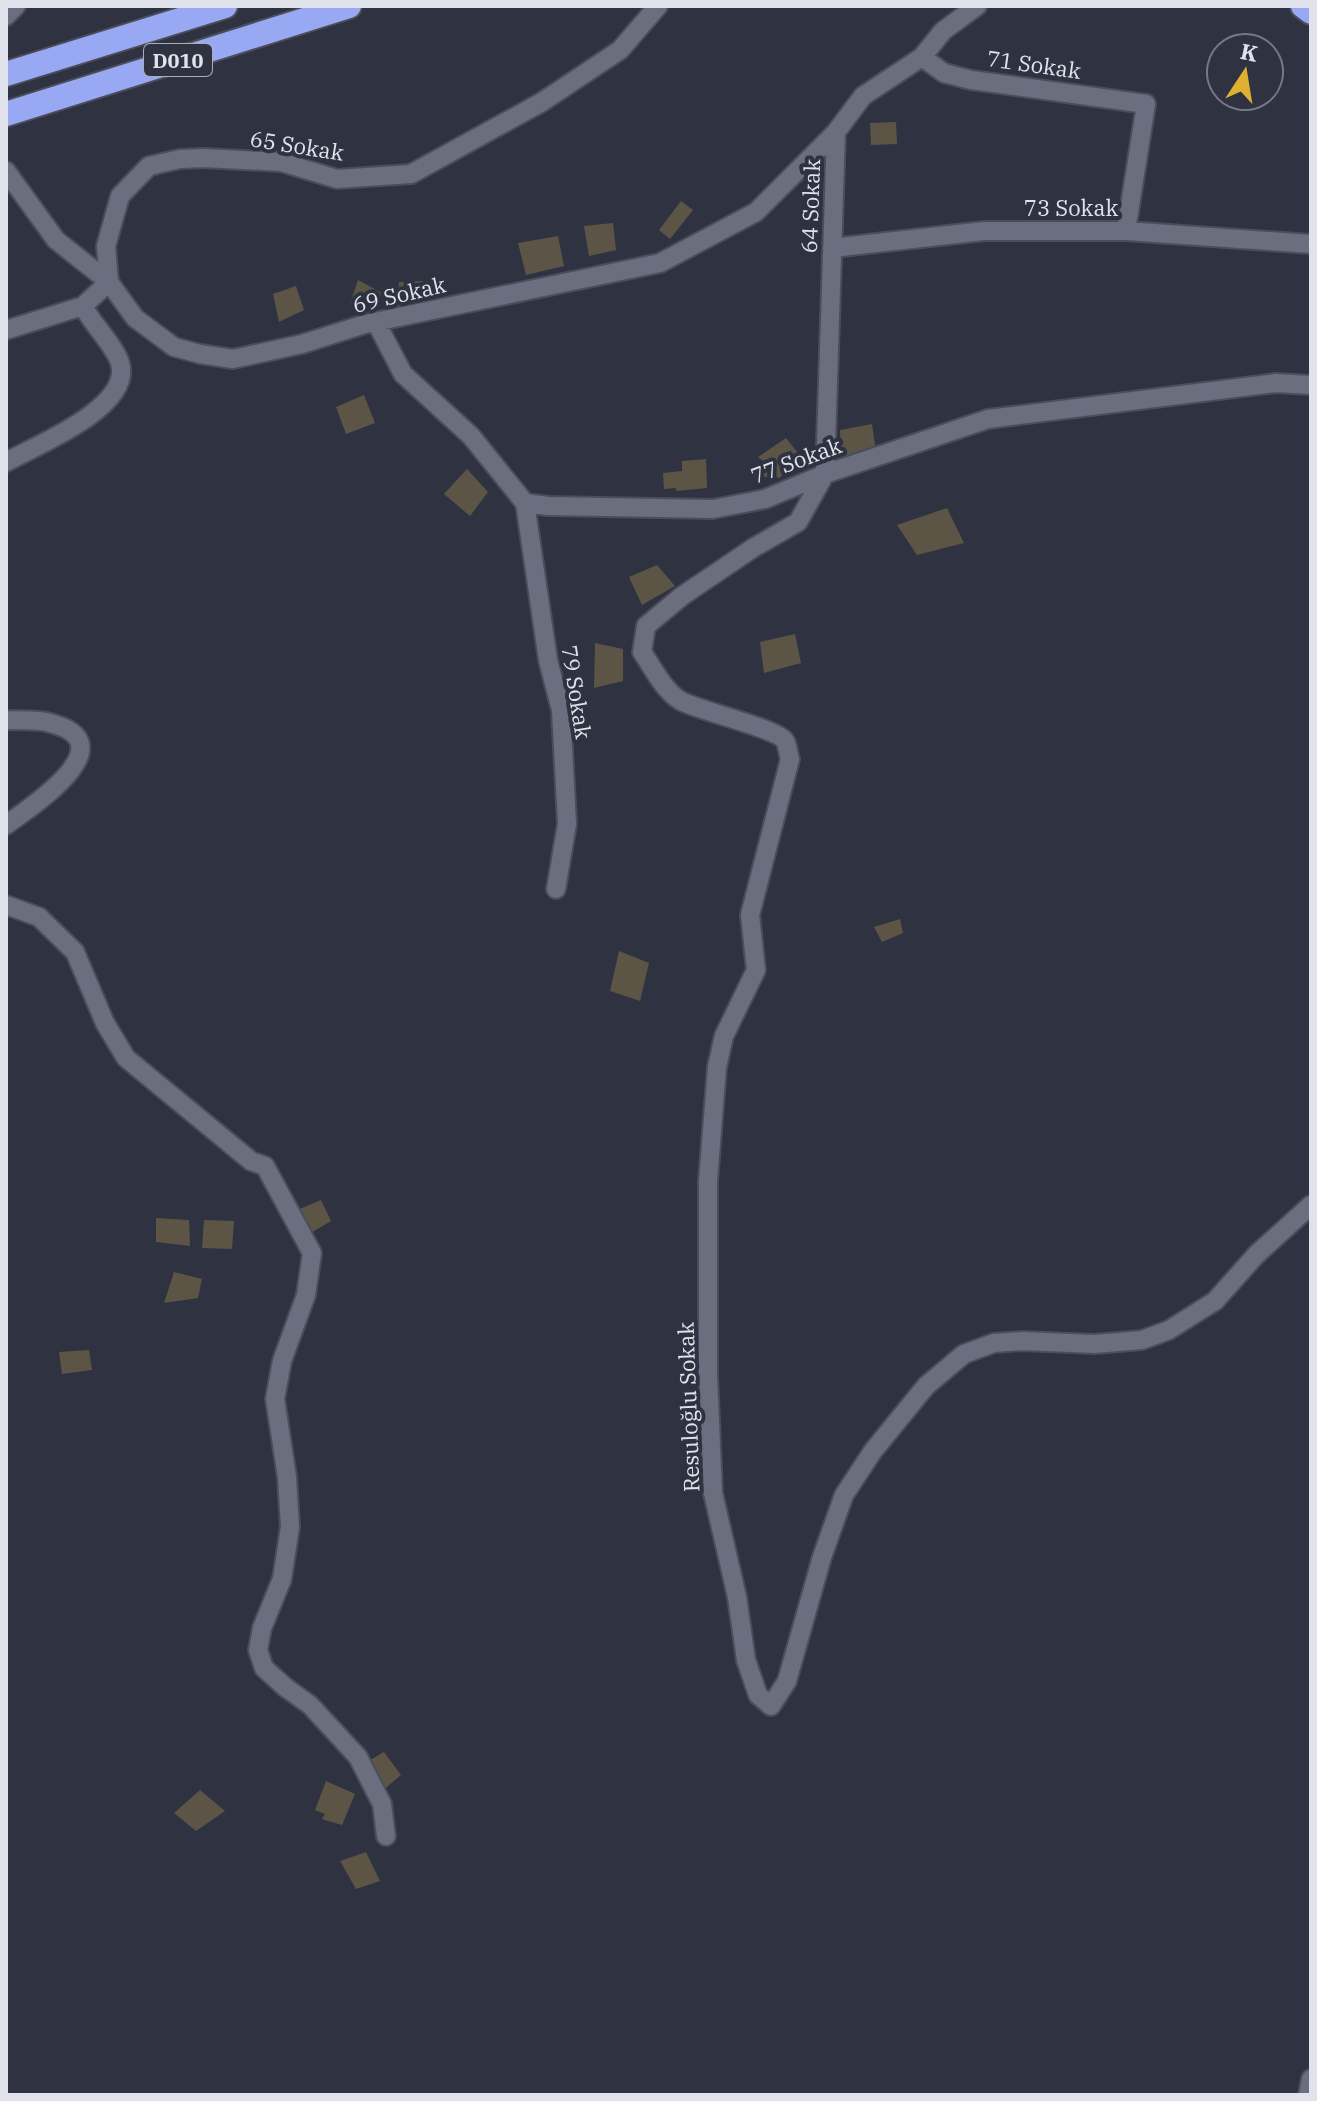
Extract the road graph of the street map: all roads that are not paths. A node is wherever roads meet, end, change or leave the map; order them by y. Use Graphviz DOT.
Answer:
graph roads {
  1 [pos="16,6"];
  2 [pos="225,6"];
  3 [pos="349,6"];
  4 [pos="658,6"];
  5 [pos="977,6"];
  6 [pos="1303,6"];
  7 [pos="1311,12"];
  8 [pos="6,16"];
  9 [pos="922,57"];
  10 [pos="6,74"];
  11 [pos="6,114"];
  12 [pos="836,132"];
  13 [pos="6,171"];
  14 [pos="1126,231"];
  15 [pos="1311,244"];
  16 [pos="832,248"];
  17 [pos="109,282"];
  18 [pos="83,306"];
  19 [pos="376,322"];
  20 [pos="6,330"];
  21 [pos="1311,385"];
  22 [pos="6,462"];
  23 [pos="825,474"];
  24 [pos="525,503"];
  25 [pos="6,720"];
  26 [pos="6,825"];
  27 [pos="556,889"];
  28 [pos="6,905"];
  29 [pos="1311,1205"];
  30 [pos="386,1836"];
  31 [pos="1311,2079"];
  32 [pos="1308,2095"];
  1 -- 8 [label="street"];
  2 -- 10 [label="highway, D010"];
  3 -- 11 [label="highway, D010"];
  4 -- 17 [label="street, 65 Sokak"];
  5 -- 9 [label="street, 64 Sokak"];
  6 -- 7 [label="highway"];
  9 -- 12 [label="street, 64 Sokak"];
  9 -- 14 [label="street, 71 Sokak"];
  12 -- 16 [label="street, 64 Sokak"];
  12 -- 19 [label="street, 69 Sokak"];
  13 -- 17 [label="street, 69 Sokak"];
  14 -- 15 [label="street, 73 Sokak"];
  14 -- 16 [label="street, 73 Sokak"];
  16 -- 23 [label="street, 64 Sokak"];
  17 -- 18 [label="street"];
  17 -- 19 [label="street, 69 Sokak"];
  18 -- 20 [label="street"];
  18 -- 22 [label="street"];
  19 -- 24 [label="street"];
  21 -- 23 [label="street, 77 Sokak"];
  23 -- 24 [label="street, 77 Sokak"];
  23 -- 29 [label="street, Resuloğlu Sokak"];
  24 -- 27 [label="street, 79 Sokak"];
  25 -- 26 [label="street"];
  28 -- 30 [label="street"];
  31 -- 32 [label="street"];
}
